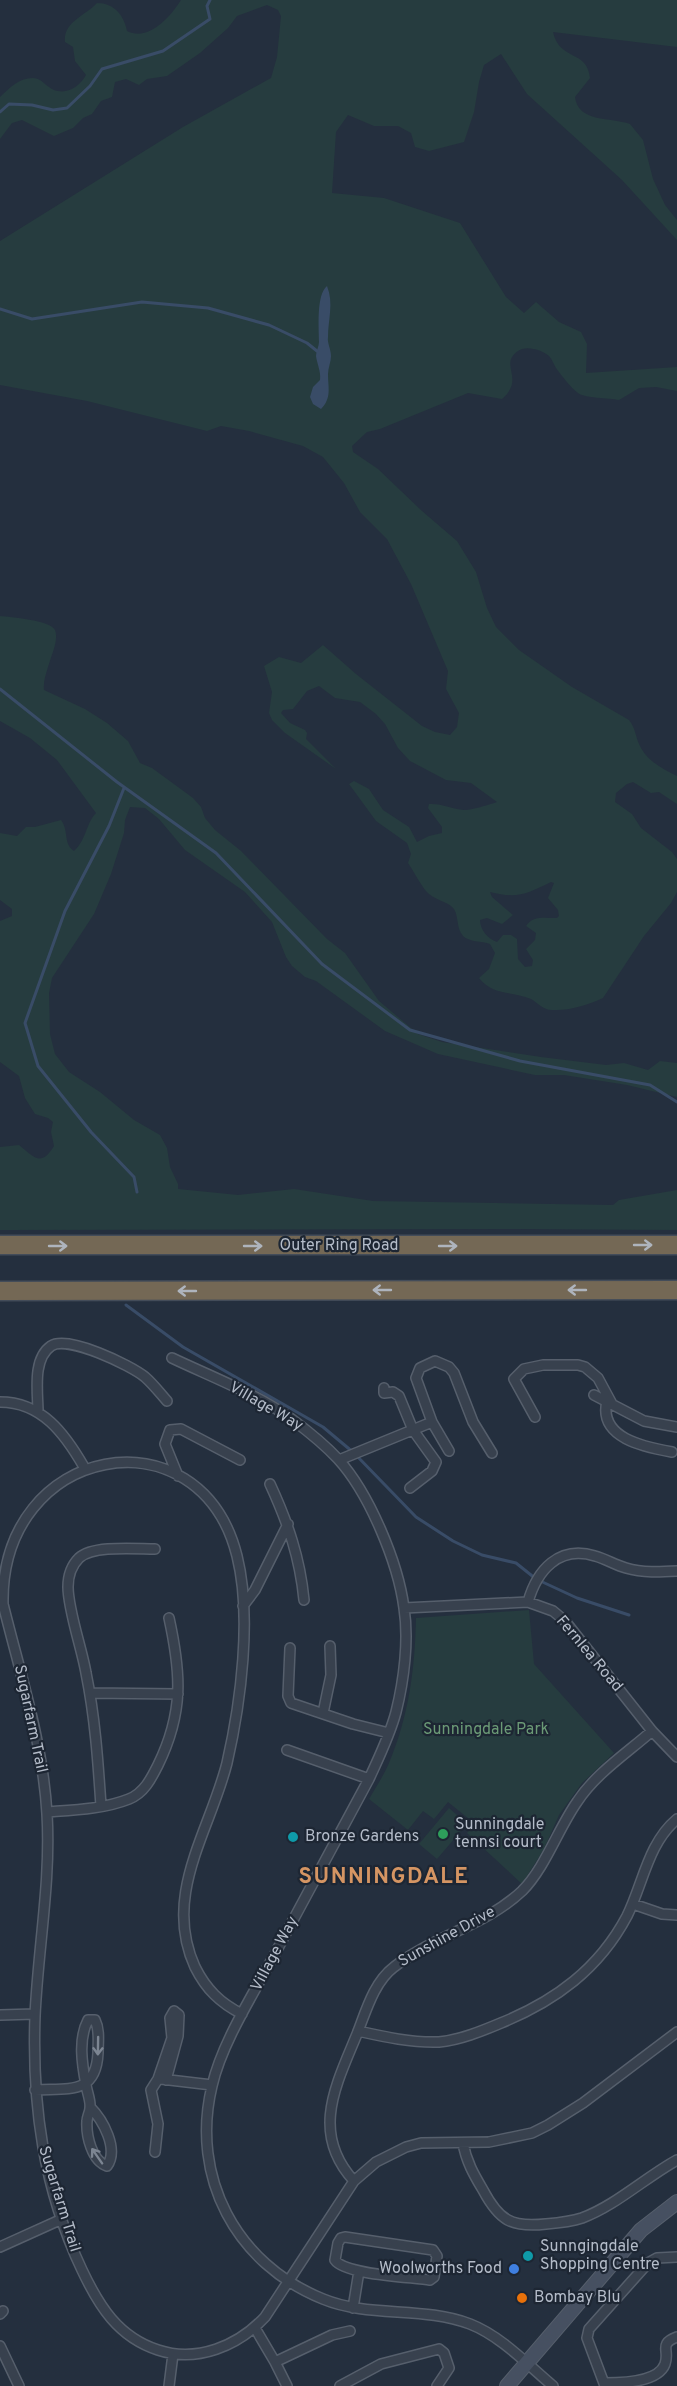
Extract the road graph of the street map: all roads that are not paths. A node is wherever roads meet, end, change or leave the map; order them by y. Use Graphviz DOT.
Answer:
graph roads {
  1 [pos="0,1245"];
  2 [pos="677,1245"];
  3 [pos="677,1290"];
  4 [pos="0,1291"];
  5 [pos="172,1358"];
  6 [pos="384,1388"];
  7 [pos="594,1395"];
  8 [pos="167,1401"];
  9 [pos="0,1402"];
  10 [pos="610,1402"];
  11 [pos="38,1412"];
  12 [pos="535,1417"];
  13 [pos="432,1422"];
  14 [pos="677,1427"];
  15 [pos="413,1430"];
  16 [pos="448,1451"];
  17 [pos="672,1452"];
  18 [pos="492,1453"];
  19 [pos="240,1460"];
  20 [pos="339,1460"];
  21 [pos="84,1467"];
  22 [pos="177,1476"];
  23 [pos="270,1484"];
  24 [pos="410,1488"];
  25 [pos="288,1524"];
  26 [pos="155,1549"];
  27 [pos="1,1567"];
  28 [pos="677,1571"];
  29 [pos="304,1600"];
  30 [pos="528,1602"];
  31 [pos="243,1606"];
  32 [pos="404,1608"];
  33 [pos="169,1618"];
  34 [pos="330,1646"];
  35 [pos="290,1647"];
  36 [pos="90,1693"];
  37 [pos="178,1694"];
  38 [pos="323,1713"];
  39 [pos="652,1731"];
  40 [pos="389,1733"];
  41 [pos="287,1750"];
  42 [pos="677,1757"];
  43 [pos="369,1779"];
  44 [pos="101,1806"];
  45 [pos="47,1812"];
  46 [pos="677,1819"];
  47 [pos="633,1904"];
  48 [pos="677,1915"];
  49 [pos="35,2014"];
  50 [pos="242,2014"];
  51 [pos="0,2015"];
  52 [pos="358,2031"];
  53 [pos="677,2031"];
  54 [pos="162,2079"];
  55 [pos="86,2085"];
  56 [pos="212,2085"];
  57 [pos="35,2090"];
  58 [pos="90,2107"];
  59 [pos="463,2144"];
  60 [pos="155,2152"];
  61 [pos="677,2160"];
  62 [pos="354,2181"];
  63 [pos="677,2202"];
  64 [pos="62,2218"];
  65 [pos="0,2247"];
  66 [pos="677,2257"];
  67 [pos="359,2271"];
  68 [pos="288,2282"];
  69 [pos="353,2308"];
  70 [pos="255,2328"];
  71 [pos="350,2331"];
  72 [pos="677,2337"];
  73 [pos="0,2346"];
  74 [pos="173,2354"];
  75 [pos="274,2362"];
  76 [pos="526,2363"];
  77 [pos="604,2385"];
  78 [pos="19,2386"];
  79 [pos="169,2386"];
  80 [pos="287,2386"];
  81 [pos="340,2386"];
  82 [pos="437,2386"];
  83 [pos="507,2386"];
  84 [pos="553,2386"];
  1 -- 2 [label="highway, Outer Ring Road, one-way"];
  3 -- 4 [label="highway, one-way"];
  5 -- 20 [label="street, Village Way"];
  6 -- 15 [label="street"];
  7 -- 10 [label="street"];
  8 -- 11 [label="street"];
  9 -- 11 [label="street"];
  10 -- 12 [label="street"];
  10 -- 14 [label="street"];
  10 -- 17 [label="street"];
  11 -- 21 [label="street"];
  13 -- 15 [label="street"];
  13 -- 16 [label="street"];
  13 -- 18 [label="street"];
  15 -- 20 [label="street"];
  15 -- 24 [label="street"];
  19 -- 22 [label="street"];
  20 -- 32 [label="street, Village Way"];
  21 -- 22 [label="street, Sugarfarm Trail"];
  21 -- 27 [label="street, Sugarfarm Trail"];
  22 -- 31 [label="street, Sugarfarm Trail"];
  23 -- 25 [label="street"];
  25 -- 29 [label="street"];
  25 -- 31 [label="street"];
  26 -- 36 [label="street"];
  27 -- 45 [label="street, Sugarfarm Trail"];
  28 -- 30 [label="street"];
  30 -- 32 [label="street, Fernlea Road"];
  30 -- 39 [label="street, Fernlea Road"];
  31 -- 50 [label="street, Sugarfarm Trail"];
  32 -- 40 [label="street, Village Way"];
  33 -- 37 [label="street"];
  34 -- 38 [label="street"];
  35 -- 38 [label="street"];
  36 -- 37 [label="street"];
  36 -- 44 [label="street"];
  37 -- 44 [label="street"];
  38 -- 40 [label="street"];
  39 -- 42 [label="street, Fernlea Road"];
  39 -- 52 [label="street, Sunshine Drive"];
  40 -- 43 [label="street, Village Way"];
  41 -- 43 [label="street"];
  43 -- 50 [label="street, Village Way"];
  44 -- 45 [label="street"];
  45 -- 49 [label="street, Sugarfarm Trail"];
  46 -- 47 [label="street"];
  47 -- 48 [label="street"];
  47 -- 52 [label="street"];
  49 -- 51 [label="street"];
  49 -- 57 [label="street, Sugarfarm Trail"];
  50 -- 56 [label="street, Village Way"];
  52 -- 62 [label="street, Sunshine Drive"];
  53 -- 59 [label="street, Sugarfarm Trail"];
  54 -- 54 [label="street"];
  54 -- 56 [label="street"];
  54 -- 60 [label="street"];
  55 -- 55 [label="street, one-way"];
  55 -- 57 [label="street"];
  55 -- 58 [label="street"];
  56 -- 68 [label="street, Village Way"];
  57 -- 64 [label="street, Sugarfarm Trail"];
  58 -- 58 [label="street, one-way"];
  59 -- 61 [label="street"];
  59 -- 62 [label="street, Sugarfarm Trail"];
  62 -- 68 [label="street, Sugarfarm Trail"];
  63 -- 76 [label="main road"];
  64 -- 65 [label="street"];
  64 -- 74 [label="street, Sugarfarm Trail"];
  66 -- 77 [label="street"];
  67 -- 67 [label="street"];
  67 -- 69 [label="street"];
  68 -- 69 [label="street, Village Way"];
  68 -- 70 [label="street, Sugarfarm Trail"];
  69 -- 76 [label="street, Village Way"];
  70 -- 74 [label="street, Sugarfarm Trail"];
  70 -- 75 [label="street"];
  71 -- 75 [label="street"];
  72 -- 77 [label="street"];
  73 -- 78 [label="street"];
  74 -- 79 [label="street"];
  75 -- 80 [label="street"];
  76 -- 83 [label="main road"];
  76 -- 84 [label="street, Village Way"];
  81 -- 82 [label="street"];
}
